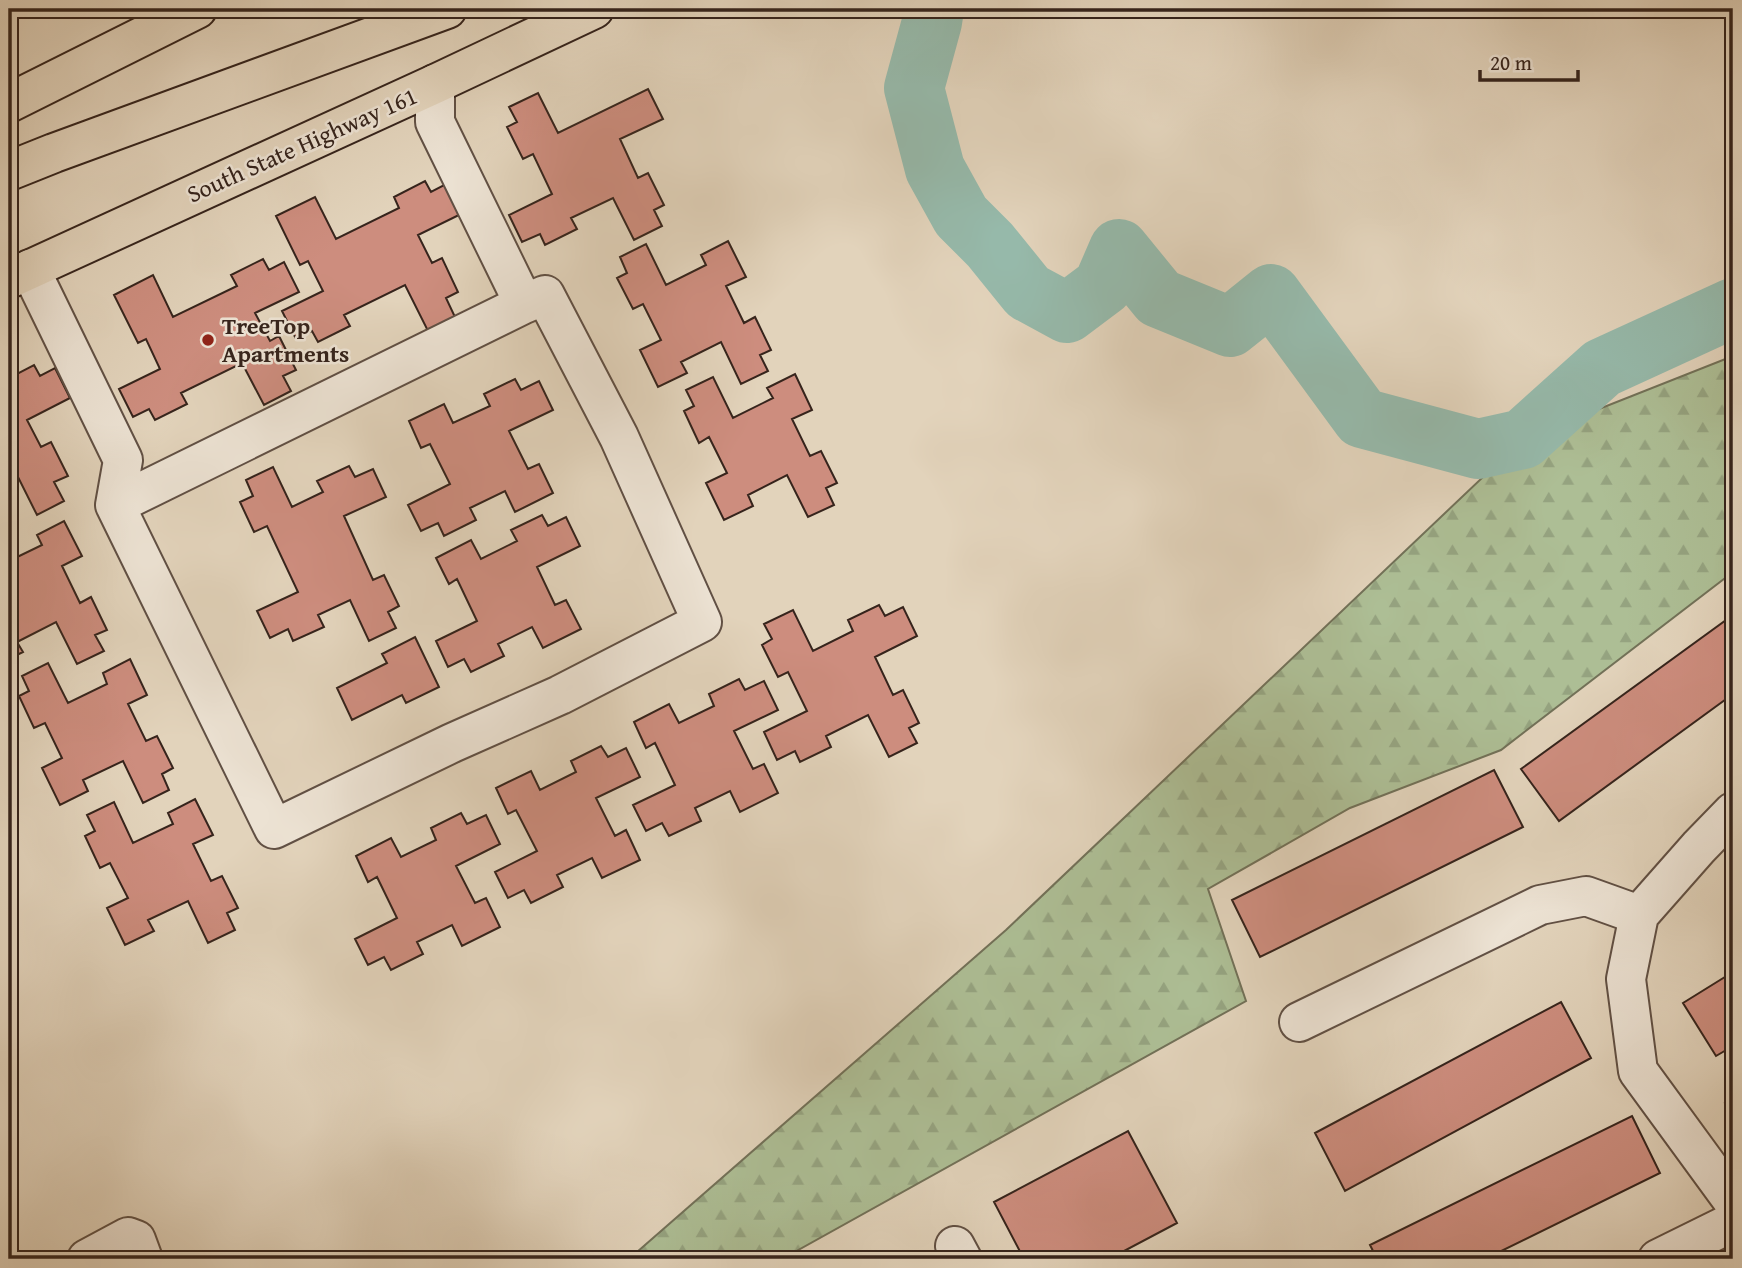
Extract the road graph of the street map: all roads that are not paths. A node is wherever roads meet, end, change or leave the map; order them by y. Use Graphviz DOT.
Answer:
graph roads {
  1 [pos="197,9"];
  2 [pos="447,9"];
  3 [pos="594,9"];
  4 [pos="435,84"];
  5 [pos="9,103"];
  6 [pos="9,172"];
  7 [pos="19,274"];
  8 [pos="524,304"];
  9 [pos="115,505"];
  10 [pos="1733,813"];
  11 [pos="1639,915"];
  12 [pos="1299,1022"];
  13 [pos="1733,1201"];
  14 [pos="1733,1222"];
  15 [pos="87,1259"];
  16 [pos="143,1259"];
  17 [pos="1658,1259"];
  1 -- 5 [label="main road"];
  2 -- 6 [label="main road"];
  3 -- 4 [label="main road, South State Highway 161"];
  4 -- 7 [label="main road, South State Highway 161"];
  4 -- 8 [label="street"];
  7 -- 9 [label="street"];
  8 -- 9 [label="street"];
  8 -- 9 [label="street"];
  10 -- 11 [label="street"];
  11 -- 12 [label="street"];
  11 -- 13 [label="street"];
  14 -- 17 [label="street"];
  15 -- 16 [label="street"];
}
